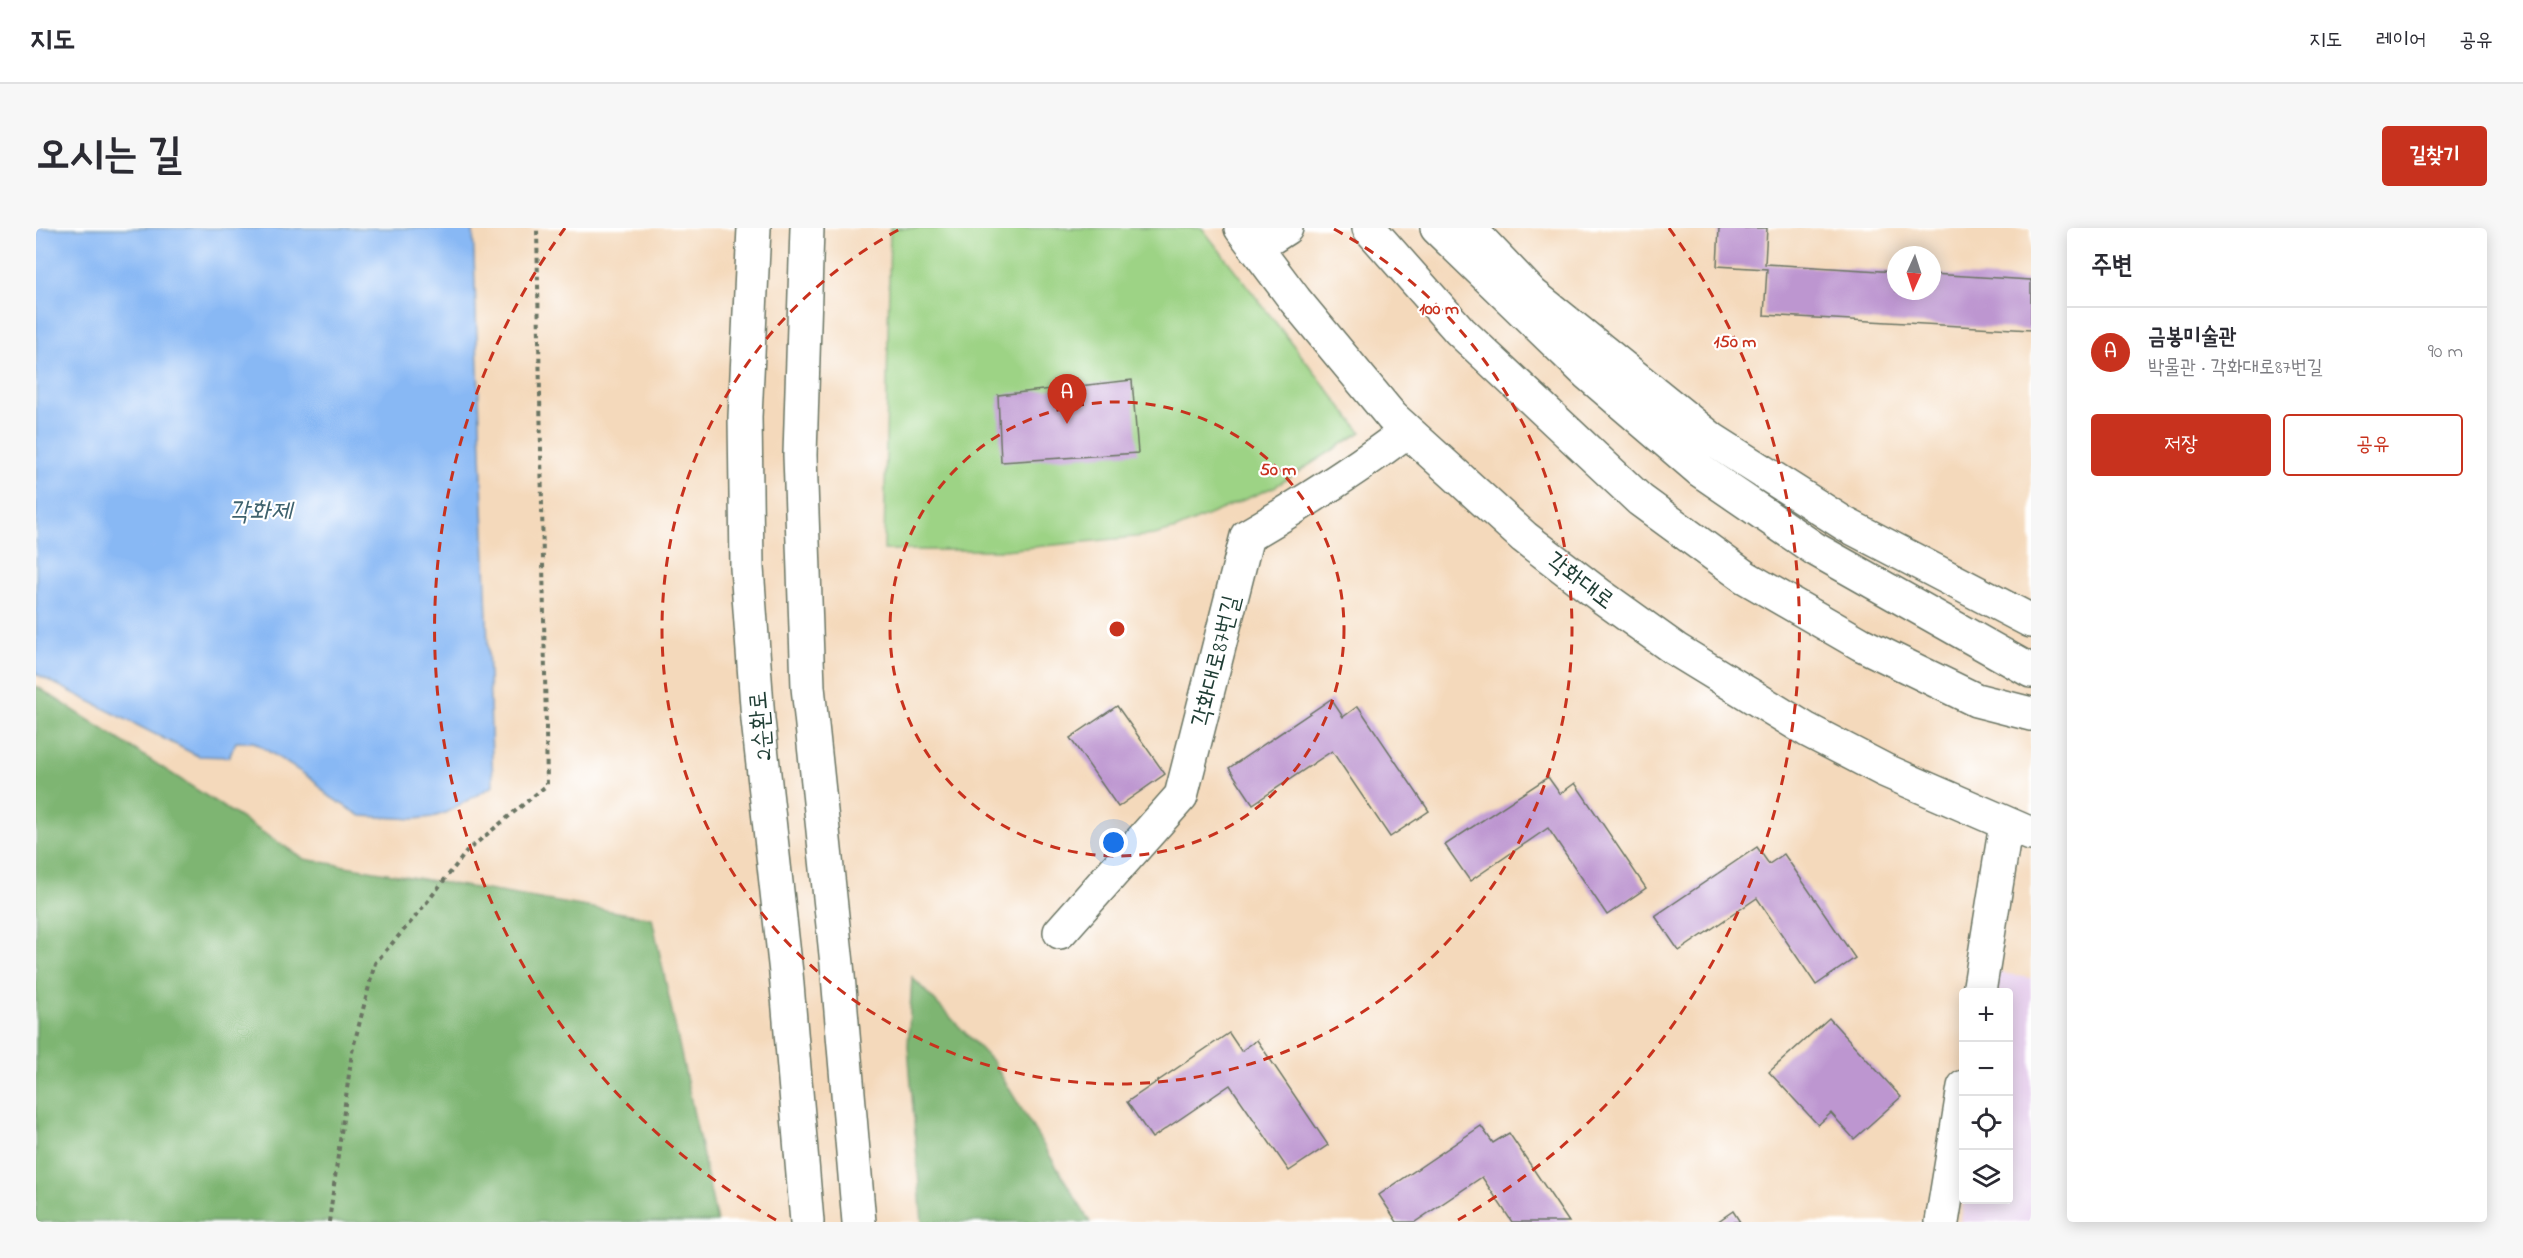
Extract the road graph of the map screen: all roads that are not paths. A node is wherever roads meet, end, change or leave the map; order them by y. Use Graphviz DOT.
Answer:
graph roads {
  1 [pos="754,228"];
  2 [pos="807,228"];
  3 [pos="1286,228"];
  4 [pos="1369,228"];
  5 [pos="1437,228"];
  6 [pos="1469,228"];
  7 [pos="1248,238"];
  8 [pos="1407,430"];
  9 [pos="2031,621"];
  10 [pos="2031,671"];
  11 [pos="1976,700"];
  12 [pos="2031,714"];
  13 [pos="2031,735"];
  14 [pos="2018,829"];
  15 [pos="1060,932"];
  16 [pos="1980,988"];
  17 [pos="1963,1096"];
  18 [pos="807,1222"];
  19 [pos="859,1222"];
  20 [pos="1942,1222"];
  1 -- 18 [label="main road, 2순환로"];
  2 -- 19 [label="main road"];
  3 -- 7 [label="main road"];
  4 -- 11 [label="main road"];
  5 -- 10 [label="main road"];
  6 -- 9 [label="main road"];
  7 -- 8 [label="main road, 각화대로"];
  8 -- 14 [label="main road, 각화대로"];
  8 -- 15 [label="main road, 각화대로87번길"];
  11 -- 12 [label="main road"];
  11 -- 13 [label="main road"];
  14 -- 16 [label="main road"];
  17 -- 20 [label="main road"];
}
